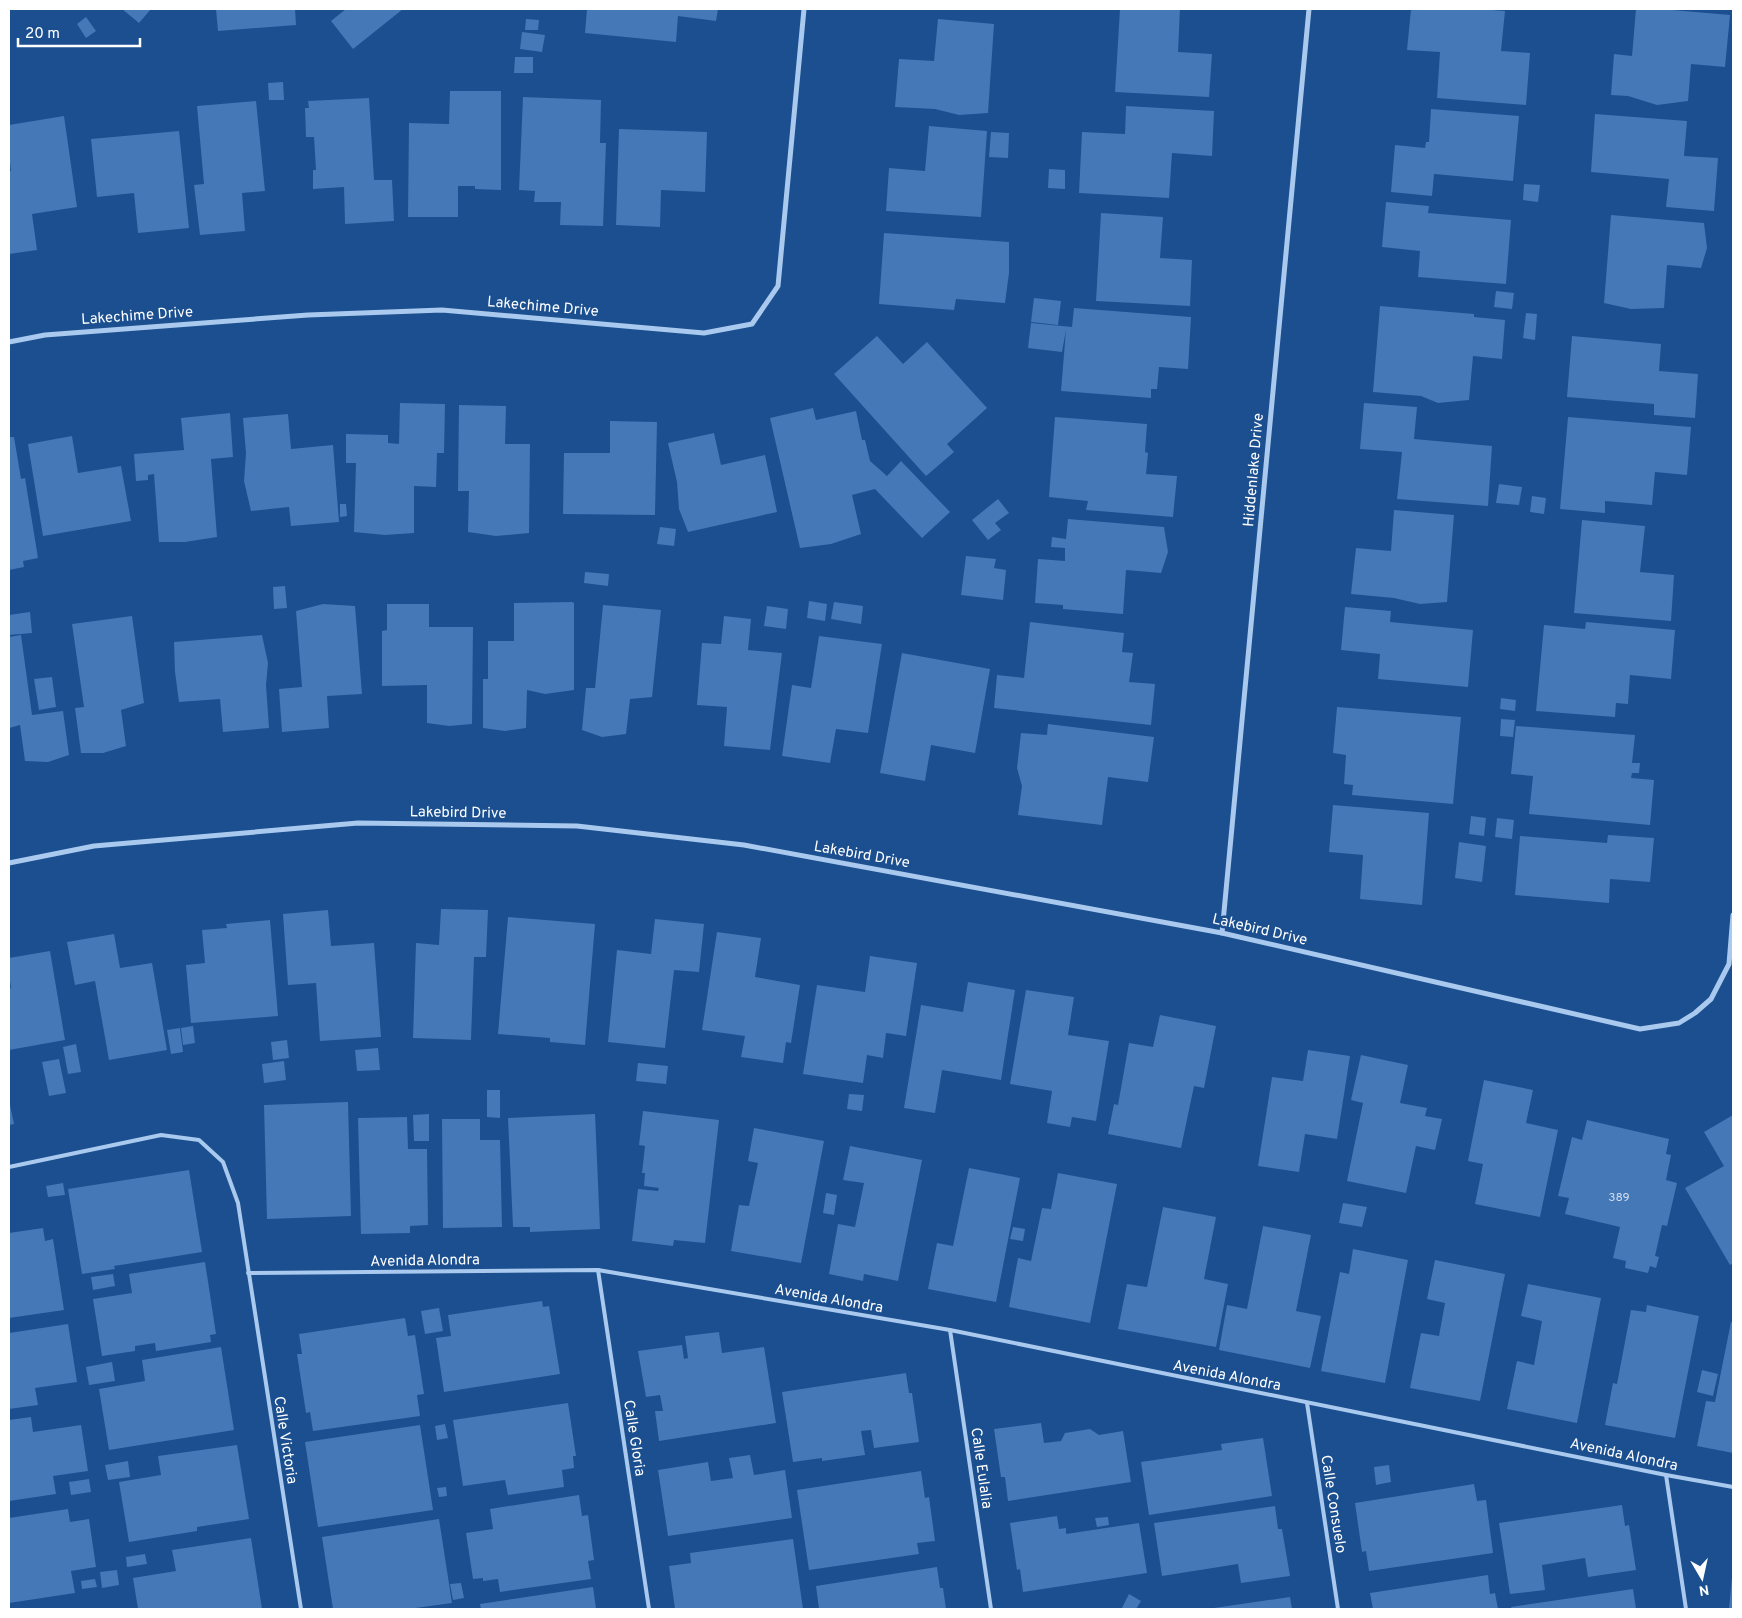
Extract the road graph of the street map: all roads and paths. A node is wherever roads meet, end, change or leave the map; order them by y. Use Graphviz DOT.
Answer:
graph roads {
  1 [pos="804,9"];
  2 [pos="1309,9"];
  3 [pos="9,342"];
  4 [pos="9,863"];
  5 [pos="1733,915"];
  6 [pos="1222,933"];
  7 [pos="9,1167"];
  8 [pos="598,1270"];
  9 [pos="248,1273"];
  10 [pos="950,1330"];
  11 [pos="1307,1403"];
  12 [pos="1666,1475"];
  13 [pos="1733,1487"];
  14 [pos="301,1609"];
  15 [pos="649,1609"];
  16 [pos="991,1609"];
  17 [pos="1338,1609"];
  18 [pos="1686,1609"];
  1 -- 3 [label="street, Lakechime Drive"];
  2 -- 6 [label="street, Hiddenlake Drive"];
  4 -- 6 [label="street, Lakebird Drive"];
  5 -- 6 [label="street, Lakebird Drive"];
  7 -- 9 [label="lane"];
  8 -- 9 [label="lane, Avenida Alondra"];
  8 -- 10 [label="lane, Avenida Alondra"];
  8 -- 15 [label="lane, Calle Gloria"];
  9 -- 14 [label="lane, Calle Victoria"];
  10 -- 11 [label="lane, Avenida Alondra"];
  10 -- 16 [label="lane, Calle Eulalia"];
  11 -- 12 [label="lane, Avenida Alondra"];
  11 -- 17 [label="lane, Calle Consuelo"];
  12 -- 13 [label="lane, Avenida Alondra"];
  12 -- 18 [label="lane"];
}
